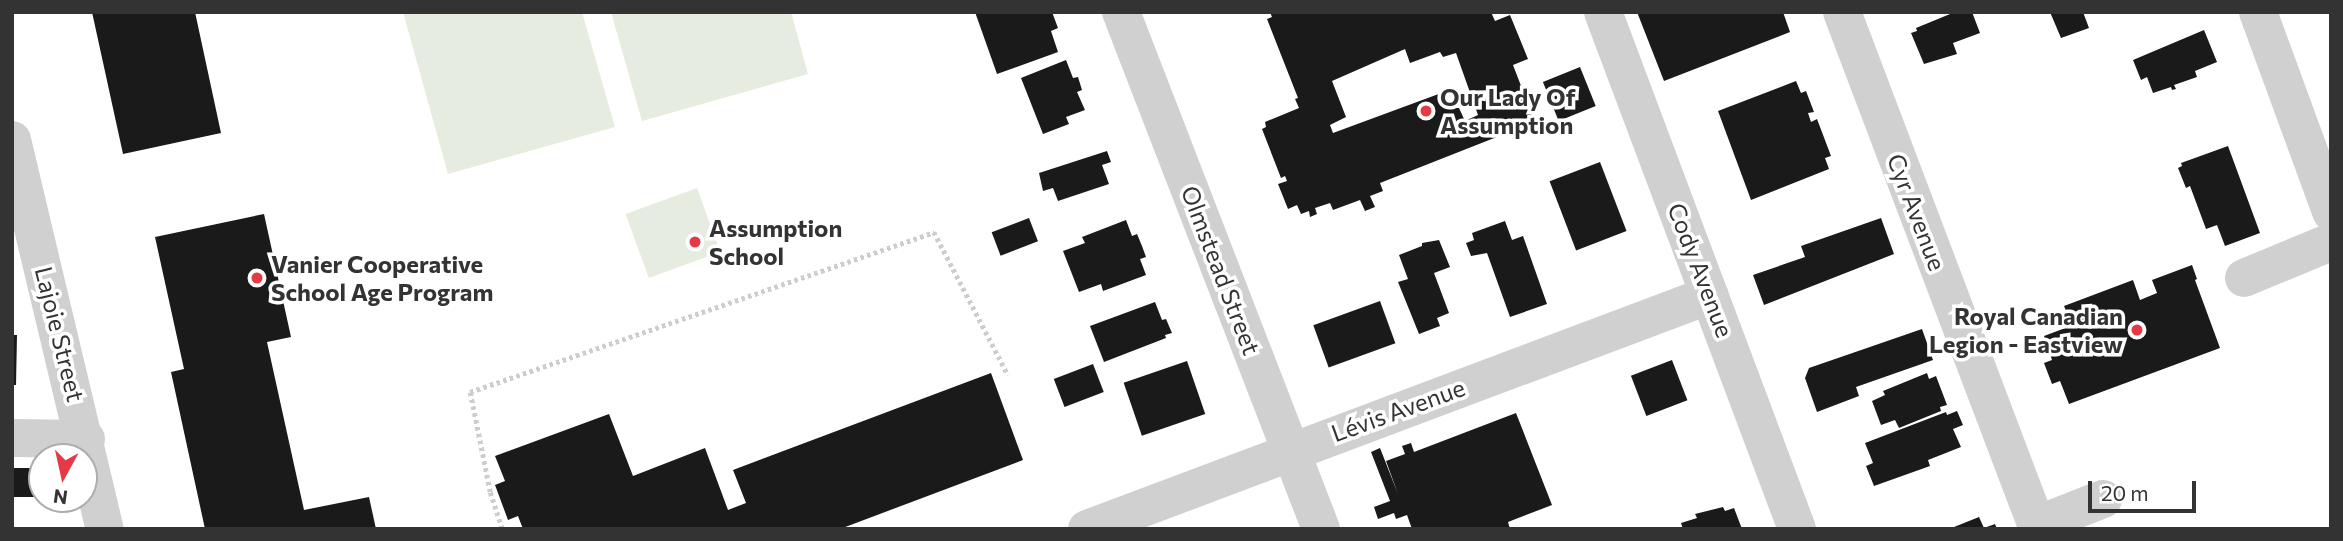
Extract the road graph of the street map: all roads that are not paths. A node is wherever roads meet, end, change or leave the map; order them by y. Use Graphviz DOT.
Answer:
graph roads {
  1 [pos="1121,12"];
  2 [pos="1603,12"];
  3 [pos="1842,12"];
  4 [pos="2258,12"];
  5 [pos="12,140"];
  6 [pos="2331,212"];
  7 [pos="2331,242"];
  8 [pos="2244,278"];
  9 [pos="1710,295"];
  10 [pos="12,438"];
  11 [pos="86,439"];
  12 [pos="1291,451"];
  13 [pos="2103,499"];
  14 [pos="2038,527"];
  15 [pos="105,529"];
  16 [pos="1087,529"];
  17 [pos="1321,529"];
  18 [pos="1797,529"];
  1 -- 12 [label="street, Olmstead Street"];
  2 -- 9 [label="street, Cody Avenue"];
  3 -- 14 [label="street, Cyr Avenue"];
  4 -- 6 [label="street"];
  5 -- 11 [label="street, Lajoie Street"];
  7 -- 8 [label="street"];
  9 -- 12 [label="street, Lévis Avenue"];
  9 -- 18 [label="street, Cody Avenue"];
  10 -- 11 [label="street"];
  11 -- 15 [label="street, Lajoie Street"];
  12 -- 16 [label="street, Lévis Avenue"];
  12 -- 17 [label="street, Olmstead Street"];
  13 -- 14 [label="street"];
}
